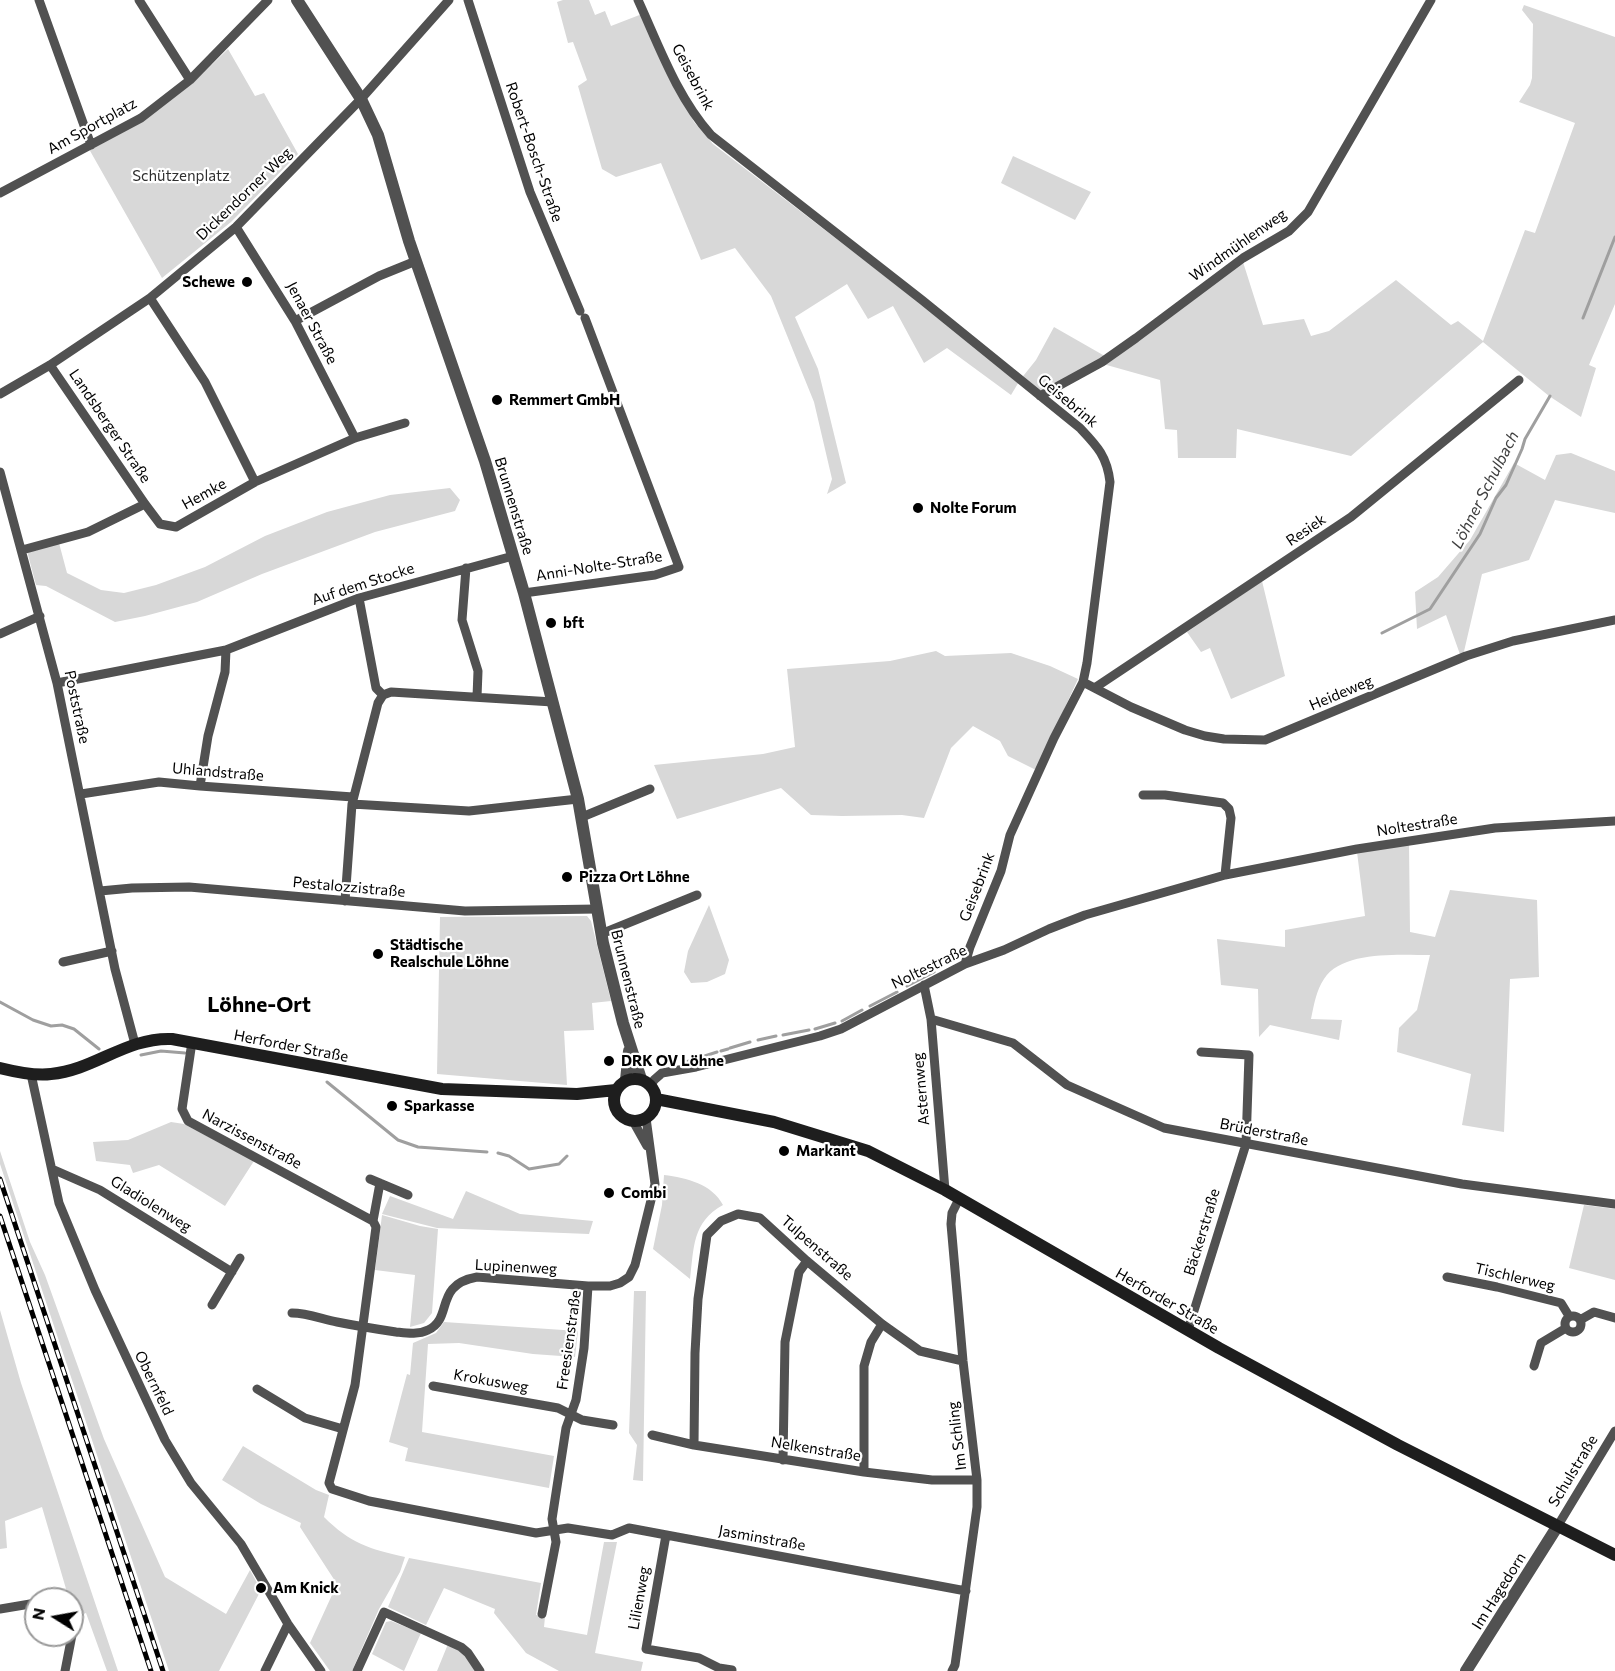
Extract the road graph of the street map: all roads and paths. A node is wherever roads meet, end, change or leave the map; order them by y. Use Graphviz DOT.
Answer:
graph roads {
  1 [pos="39,0"];
  2 [pos="139,0"];
  3 [pos="268,0"];
  4 [pos="297,0"];
  5 [pos="449,0"];
  6 [pos="468,0"];
  7 [pos="638,0"];
  8 [pos="1431,0"];
  9 [pos="190,80"];
  10 [pos="361,99"];
  11 [pos="91,145"];
  12 [pos="0,193"];
  13 [pos="236,227"];
  14 [pos="416,261"];
  15 [pos="150,298"];
  16 [pos="296,321"];
  17 [pos="50,365"];
  18 [pos="1519,380"];
  19 [pos="0,394"];
  20 [pos="1040,396"];
  21 [pos="405,423"];
  22 [pos="355,438"];
  23 [pos="0,472"];
  24 [pos="255,482"];
  25 [pos="145,504"];
  26 [pos="22,550"];
  27 [pos="513,556"];
  28 [pos="679,567"];
  29 [pos="466,568"];
  30 [pos="524,593"];
  31 [pos="359,598"];
  32 [pos="40,615"];
  33 [pos="1615,620"];
  34 [pos="0,634"];
  35 [pos="226,650"];
  36 [pos="57,682"];
  37 [pos="1083,682"];
  38 [pos="1096,687"];
  39 [pos="383,695"];
  40 [pos="477,697"];
  41 [pos="553,702"];
  42 [pos="200,786"];
  43 [pos="650,789"];
  44 [pos="81,794"];
  45 [pos="1143,795"];
  46 [pos="578,799"];
  47 [pos="353,800"];
  48 [pos="582,817"];
  49 [pos="1615,821"];
  50 [pos="1225,875"];
  51 [pos="100,891"];
  52 [pos="697,895"];
  53 [pos="345,901"];
  54 [pos="597,909"];
  55 [pos="601,934"];
  56 [pos="112,951"];
  57 [pos="63,962"];
  58 [pos="966,964"];
  59 [pos="924,985"];
  60 [pos="931,1019"];
  61 [pos="192,1042"];
  62 [pos="135,1044"];
  63 [pos="630,1047"];
  64 [pos="1201,1052"];
  65 [pos="0,1068"];
  66 [pos="31,1074"];
  67 [pos="626,1080"];
  68 [pos="646,1083"];
  69 [pos="616,1090"];
  70 [pos="583,1094"];
  71 [pos="614,1105"];
  72 [pos="652,1108"];
  73 [pos="633,1121"];
  74 [pos="1246,1144"];
  75 [pos="650,1150"];
  76 [pos="52,1169"];
  77 [pos="370,1179"];
  78 [pos="380,1183"];
  79 [pos="945,1190"];
  80 [pos="408,1195"];
  81 [pos="959,1199"];
  82 [pos="1615,1204"];
  83 [pos="374,1224"];
  84 [pos="240,1258"];
  85 [pos="807,1261"];
  86 [pos="232,1272"];
  87 [pos="1447,1277"];
  88 [pos="588,1286"];
  89 [pos="212,1305"];
  90 [pos="292,1313"];
  91 [pos="1569,1316"];
  92 [pos="1615,1317"];
  93 [pos="1580,1320"];
  94 [pos="882,1324"];
  95 [pos="363,1328"];
  96 [pos="1566,1329"];
  97 [pos="1188,1330"];
  98 [pos="963,1361"];
  99 [pos="1534,1366"];
  100 [pos="433,1386"];
  101 [pos="257,1389"];
  102 [pos="570,1414"];
  103 [pos="613,1425"];
  104 [pos="343,1429"];
  105 [pos="1615,1431"];
  106 [pos="652,1435"];
  107 [pos="694,1445"];
  108 [pos="783,1460"];
  109 [pos="864,1472"];
  110 [pos="977,1480"];
  111 [pos="1557,1527"];
  112 [pos="554,1530"];
  113 [pos="666,1535"];
  114 [pos="1615,1555"];
  115 [pos="966,1591"];
  116 [pos="24,1605"];
  117 [pos="0,1609"];
  118 [pos="542,1614"];
  119 [pos="288,1624"];
  120 [pos="70,1647"];
  121 [pos="732,1670"];
  122 [pos="65,1671"];
  123 [pos="265,1671"];
  124 [pos="321,1671"];
  125 [pos="357,1671"];
  126 [pos="480,1671"];
  127 [pos="952,1671"];
  128 [pos="1467,1671"];
  1 -- 11 [label="street"];
  2 -- 9 [label="street"];
  3 -- 9 [label="street, Am Sportplatz"];
  4 -- 10 [label="street, Brunnenstraße"];
  5 -- 10 [label="street, Dickendorner Weg"];
  6 -- 28 [label="street, Robert-Bosch-Straße"];
  7 -- 20 [label="street, Geisebrink"];
  8 -- 20 [label="street, Windmühlenweg"];
  9 -- 11 [label="street, Am Sportplatz"];
  10 -- 13 [label="street, Dickendorner Weg"];
  10 -- 14 [label="street, Brunnenstraße"];
  11 -- 12 [label="street, Am Sportplatz"];
  13 -- 15 [label="street, Dickendorner Weg"];
  13 -- 16 [label="street, Jenaer Straße"];
  14 -- 16 [label="street"];
  14 -- 27 [label="street, Brunnenstraße"];
  15 -- 17 [label="street, Dickendorner Weg"];
  15 -- 24 [label="street"];
  16 -- 22 [label="street, Jenaer Straße"];
  17 -- 19 [label="street, Dickendorner Weg"];
  17 -- 25 [label="street, Landsberger Straße"];
  18 -- 38 [label="street, Resiek"];
  20 -- 37 [label="street, Geisebrink"];
  21 -- 22 [label="street, Hemke"];
  22 -- 24 [label="street, Hemke"];
  23 -- 26 [label="street, Poststraße"];
  24 -- 25 [label="street, Hemke"];
  25 -- 26 [label="street"];
  26 -- 32 [label="street, Poststraße"];
  27 -- 29 [label="street, Auf dem Stocke"];
  27 -- 30 [label="street, Brunnenstraße"];
  28 -- 30 [label="street, Anni-Nolte-Straße"];
  29 -- 31 [label="street, Auf dem Stocke"];
  29 -- 40 [label="street"];
  30 -- 41 [label="street, Brunnenstraße"];
  31 -- 35 [label="street, Auf dem Stocke"];
  31 -- 39 [label="street"];
  32 -- 34 [label="street"];
  32 -- 36 [label="street, Poststraße"];
  33 -- 38 [label="street, Heideweg"];
  35 -- 36 [label="street, Auf dem Stocke"];
  35 -- 42 [label="street"];
  36 -- 44 [label="street, Poststraße"];
  37 -- 38 [label="street, Heideweg"];
  37 -- 58 [label="street, Geisebrink"];
  39 -- 40 [label="street"];
  39 -- 47 [label="street"];
  40 -- 41 [label="street"];
  41 -- 46 [label="street, Brunnenstraße"];
  42 -- 44 [label="street, Uhlandstraße"];
  42 -- 47 [label="street, Uhlandstraße"];
  43 -- 48 [label="street"];
  44 -- 51 [label="street, Poststraße"];
  45 -- 50 [label="street"];
  46 -- 47 [label="street, Uhlandstraße"];
  46 -- 48 [label="street, Brunnenstraße"];
  47 -- 53 [label="street"];
  48 -- 54 [label="street, Brunnenstraße"];
  49 -- 50 [label="street, Noltestraße"];
  50 -- 58 [label="street, Noltestraße"];
  51 -- 53 [label="street, Pestalozzistraße"];
  51 -- 56 [label="street, Poststraße"];
  52 -- 55 [label="street"];
  53 -- 54 [label="street, Pestalozzistraße"];
  54 -- 55 [label="street, Brunnenstraße"];
  55 -- 63 [label="street, Brunnenstraße"];
  56 -- 57 [label="street"];
  56 -- 62 [label="street, Poststraße"];
  58 -- 59 [label="street, Noltestraße"];
  59 -- 60 [label="street, Asternweg"];
  59 -- 68 [label="street, Noltestraße"];
  60 -- 74 [label="street, Brüderstraße"];
  60 -- 79 [label="street, Asternweg"];
  61 -- 62 [label="main road, Herforder Straße"];
  61 -- 70 [label="main road, Herforder Straße"];
  61 -- 83 [label="street, Narzissenstraße"];
  62 -- 66 [label="main road, Herforder Straße"];
  63 -- 67 [label="street, Brunnenstraße"];
  63 -- 68 [label="street, Brunnenstraße"];
  64 -- 74 [label="street, Bäckerstraße"];
  65 -- 66 [label="main road, Herforder Straße"];
  66 -- 76 [label="street, Obernfeld"];
  67 -- 68 [label="main road"];
  67 -- 69 [label="main road"];
  68 -- 72 [label="main road"];
  69 -- 70 [label="main road, Herforder Straße"];
  69 -- 71 [label="main road"];
  70 -- 71 [label="main road, Herforder Straße"];
  71 -- 73 [label="main road"];
  72 -- 73 [label="main road"];
  72 -- 75 [label="street, Freesienstraße"];
  72 -- 79 [label="main road, Herforder Straße"];
  73 -- 75 [label="street, Freesienstraße"];
  74 -- 82 [label="street, Brüderstraße"];
  74 -- 97 [label="street, Bäckerstraße"];
  75 -- 88 [label="street, Freesienstraße"];
  76 -- 86 [label="street, Gladiolenweg"];
  76 -- 119 [label="street, Obernfeld"];
  77 -- 78 [label="street"];
  78 -- 80 [label="street"];
  78 -- 83 [label="street"];
  79 -- 81 [label="main road, Herforder Straße"];
  81 -- 97 [label="main road, Herforder Straße"];
  81 -- 98 [label="street, Im Schling"];
  83 -- 95 [label="street, Jasminstraße"];
  84 -- 86 [label="street"];
  85 -- 94 [label="street, Tulpenstraße"];
  85 -- 107 [label="street, Tulpenstraße"];
  85 -- 108 [label="street"];
  86 -- 89 [label="street"];
  87 -- 91 [label="street, Tischlerweg"];
  88 -- 95 [label="street, Lupinenweg"];
  88 -- 102 [label="street, Freesienstraße"];
  90 -- 95 [label="street"];
  91 -- 93 [label="street"];
  91 -- 96 [label="street"];
  92 -- 93 [label="street"];
  93 -- 96 [label="street"];
  94 -- 98 [label="street, Tulpenstraße"];
  94 -- 109 [label="street"];
  95 -- 104 [label="street, Jasminstraße"];
  96 -- 99 [label="street"];
  97 -- 111 [label="main road, Herforder Straße"];
  98 -- 110 [label="street, Im Schling"];
  100 -- 102 [label="street, Krokusweg"];
  101 -- 104 [label="street"];
  102 -- 103 [label="street, Krokusweg"];
  102 -- 112 [label="street, Freesienstraße"];
  104 -- 112 [label="street, Jasminstraße"];
  105 -- 111 [label="street, Schulstraße"];
  106 -- 107 [label="street, Nelkenstraße"];
  107 -- 108 [label="street, Nelkenstraße"];
  108 -- 109 [label="street, Nelkenstraße"];
  109 -- 110 [label="street, Nelkenstraße"];
  110 -- 115 [label="street, Im Schling"];
  111 -- 114 [label="main road, Herforder Straße"];
  111 -- 128 [label="street, Im Hagedorn"];
  112 -- 113 [label="street, Jasminstraße"];
  112 -- 118 [label="street"];
  113 -- 115 [label="street, Jasminstraße"];
  113 -- 121 [label="street, Lilienweg"];
  115 -- 127 [label="street, Im Schling"];
  116 -- 117 [label="street"];
  119 -- 123 [label="street"];
  119 -- 124 [label="street, Obernfeld"];
  120 -- 122 [label="street"];
  125 -- 126 [label="street"];
}
